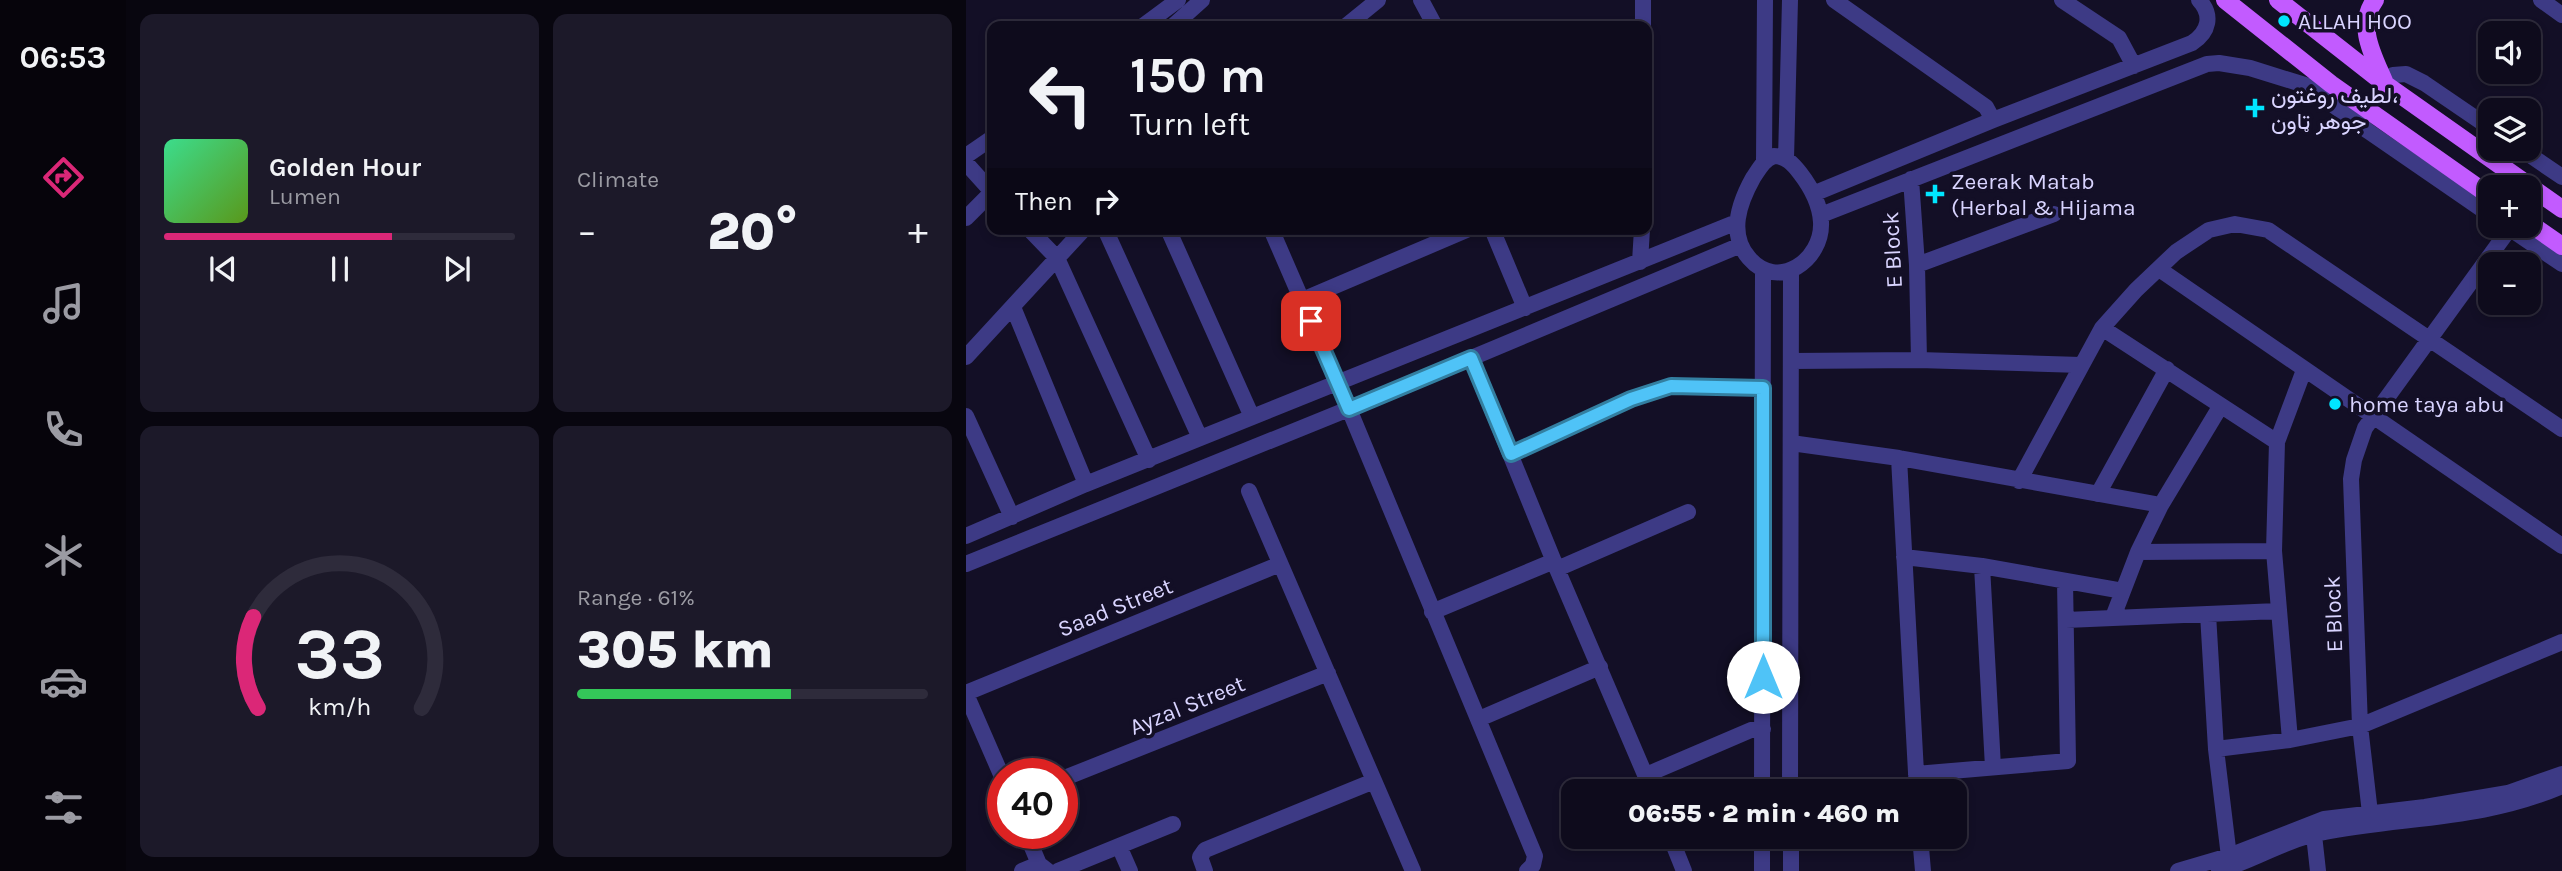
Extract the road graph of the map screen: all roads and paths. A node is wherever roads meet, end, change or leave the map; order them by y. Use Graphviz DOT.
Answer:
graph roads {
  1 [pos="1178,0"];
  2 [pos="1202,0"];
  3 [pos="1378,0"];
  4 [pos="1421,0"];
  5 [pos="1643,0"];
  6 [pos="1765,0"];
  7 [pos="1790,0"];
  8 [pos="1834,0"];
  9 [pos="2062,0"];
  10 [pos="2199,0"];
  11 [pos="2225,0"];
  12 [pos="2278,0"];
  13 [pos="2375,0"];
  14 [pos="2541,0"];
  15 [pos="2562,15"];
  16 [pos="1150,21"];
  17 [pos="1179,21"];
  18 [pos="1352,21"];
  19 [pos="1432,21"];
  20 [pos="1643,21"];
  21 [pos="2134,66"];
  22 [pos="2385,85"];
  23 [pos="2326,89"];
  24 [pos="1993,120"];
  25 [pos="2478,120"];
  26 [pos="987,141"];
  27 [pos="966,156"];
  28 [pos="1786,159"];
  29 [pos="2539,161"];
  30 [pos="1764,162"];
  31 [pos="966,163"];
  32 [pos="2562,177"];
  33 [pos="1911,180"];
  34 [pos="987,186"];
  35 [pos="2478,188"];
  36 [pos="1813,194"];
  37 [pos="987,197"];
  38 [pos="2478,207"];
  39 [pos="2562,209"];
  40 [pos="2054,214"];
  41 [pos="1821,215"];
  42 [pos="966,218"];
  43 [pos="1737,222"];
  44 [pos="2541,231"];
  45 [pos="1035,235"];
  46 [pos="1079,235"];
  47 [pos="1108,235"];
  48 [pos="1171,235"];
  49 [pos="1274,235"];
  50 [pos="1455,235"];
  51 [pos="1495,235"];
  52 [pos="1642,235"];
  53 [pos="2500,238"];
  54 [pos="2524,238"];
  55 [pos="1741,246"];
  56 [pos="2562,246"];
  57 [pos="1058,258"];
  58 [pos="1640,262"];
  59 [pos="2562,264"];
  60 [pos="1917,265"];
  61 [pos="1763,269"];
  62 [pos="2159,269"];
  63 [pos="1791,272"];
  64 [pos="1302,300"];
  65 [pos="1013,307"];
  66 [pos="1525,308"];
  67 [pos="2102,328"];
  68 [pos="2430,339"];
  69 [pos="966,357"];
  70 [pos="1471,358"];
  71 [pos="1919,360"];
  72 [pos="1792,361"];
  73 [pos="2081,365"];
  74 [pos="2167,369"];
  75 [pos="2304,370"];
  76 [pos="1339,384"];
  77 [pos="1763,388"];
  78 [pos="2220,407"];
  79 [pos="1349,409"];
  80 [pos="1252,417"];
  81 [pos="2373,418"];
  82 [pos="968,424"];
  83 [pos="2562,429"];
  84 [pos="1200,438"];
  85 [pos="2277,442"];
  86 [pos="1791,443"];
  87 [pos="1511,454"];
  88 [pos="1899,458"];
  89 [pos="1149,460"];
  90 [pos="2019,481"];
  91 [pos="1086,484"];
  92 [pos="1249,491"];
  93 [pos="2098,494"];
  94 [pos="2161,505"];
  95 [pos="1688,512"];
  96 [pos="1012,517"];
  97 [pos="966,536"];
  98 [pos="2562,546"];
  99 [pos="2274,551"];
  100 [pos="2138,552"];
  101 [pos="1904,557"];
  102 [pos="966,564"];
  103 [pos="1280,564"];
  104 [pos="1555,565"];
  105 [pos="1982,566"];
  106 [pos="2065,581"];
  107 [pos="2123,591"];
  108 [pos="2278,611"];
  109 [pos="1432,612"];
  110 [pos="2208,614"];
  111 [pos="2113,617"];
  112 [pos="2066,620"];
  113 [pos="2562,642"];
  114 [pos="1600,667"];
  115 [pos="1328,673"];
  116 [pos="966,694"];
  117 [pos="1479,719"];
  118 [pos="2360,726"];
  119 [pos="1763,729"];
  120 [pos="2290,740"];
  121 [pos="2216,749"];
  122 [pos="994,758"];
  123 [pos="1993,767"];
  124 [pos="1078,773"];
  125 [pos="1916,774"];
  126 [pos="2562,774"];
  127 [pos="1646,775"];
  128 [pos="1648,779"];
  129 [pos="1762,779"];
  130 [pos="1790,779"];
  131 [pos="1916,779"];
  132 [pos="1374,781"];
  133 [pos="2562,786"];
  134 [pos="2370,813"];
  135 [pos="1172,824"];
  136 [pos="2314,829"];
  137 [pos="1119,846"];
  138 [pos="1034,849"];
  139 [pos="1675,849"];
  140 [pos="1762,849"];
  141 [pos="1791,849"];
  142 [pos="1921,849"];
  143 [pos="2226,865"];
  144 [pos="1044,867"];
  145 [pos="1022,871"];
  146 [pos="1058,871"];
  147 [pos="1130,871"];
  148 [pos="1205,871"];
  149 [pos="1413,871"];
  150 [pos="1527,871"];
  151 [pos="1684,871"];
  152 [pos="1762,871"];
  153 [pos="1791,871"];
  154 [pos="1923,871"];
  155 [pos="2178,871"];
  156 [pos="2318,871"];
  1 -- 16 [label="street"];
  2 -- 17 [label="street"];
  3 -- 18 [label="street"];
  4 -- 19 [label="street"];
  5 -- 20 [label="street"];
  6 -- 30 [label="street"];
  7 -- 28 [label="street"];
  8 -- 24 [label="street"];
  9 -- 21 [label="street"];
  10 -- 21 [label="street"];
  11 -- 23 [label="main road"];
  12 -- 22 [label="main road"];
  13 -- 22 [label="main road"];
  14 -- 15 [label="street"];
  21 -- 24 [label="street"];
  22 -- 25 [label="street"];
  22 -- 39 [label="main road"];
  23 -- 33 [label="street"];
  23 -- 35 [label="main road"];
  23 -- 38 [label="street"];
  24 -- 36 [label="street"];
  26 -- 27 [label="street"];
  28 -- 30 [label="street"];
  28 -- 36 [label="street"];
  29 -- 32 [label="street"];
  30 -- 43 [label="street"];
  31 -- 34 [label="street"];
  33 -- 41 [label="street"];
  33 -- 60 [label="street, E Block"];
  36 -- 41 [label="street"];
  37 -- 42 [label="street"];
  40 -- 60 [label="street"];
  41 -- 63 [label="street"];
  43 -- 55 [label="street"];
  43 -- 58 [label="street"];
  44 -- 56 [label="main road"];
  45 -- 57 [label="street"];
  46 -- 57 [label="street"];
  47 -- 84 [label="street"];
  48 -- 80 [label="street"];
  49 -- 64 [label="street"];
  50 -- 64 [label="street"];
  51 -- 66 [label="street"];
  52 -- 58 [label="street"];
  53 -- 68 [label="street, E Block"];
  54 -- 59 [label="street"];
  55 -- 61 [label="street"];
  55 -- 70 [label="street"];
  57 -- 65 [label="street"];
  57 -- 89 [label="street"];
  58 -- 66 [label="street"];
  60 -- 71 [label="street, E Block"];
  61 -- 63 [label="street"];
  61 -- 77 [label="street"];
  62 -- 67 [label="street"];
  62 -- 68 [label="street"];
  62 -- 75 [label="street"];
  63 -- 72 [label="street"];
  64 -- 76 [label="street"];
  65 -- 69 [label="street"];
  65 -- 91 [label="street"];
  66 -- 76 [label="street"];
  67 -- 73 [label="street"];
  67 -- 74 [label="street"];
  68 -- 81 [label="street, E Block"];
  68 -- 83 [label="street"];
  70 -- 79 [label="street"];
  70 -- 87 [label="street"];
  71 -- 72 [label="street"];
  71 -- 73 [label="street"];
  72 -- 86 [label="street"];
  73 -- 90 [label="street"];
  74 -- 78 [label="street"];
  74 -- 93 [label="street"];
  75 -- 81 [label="street"];
  75 -- 85 [label="street"];
  76 -- 79 [label="street"];
  76 -- 80 [label="street"];
  77 -- 87 [label="street"];
  77 -- 119 [label="street"];
  78 -- 85 [label="street"];
  78 -- 94 [label="street"];
  79 -- 102 [label="street"];
  79 -- 109 [label="street"];
  80 -- 84 [label="street"];
  81 -- 98 [label="street"];
  81 -- 118 [label="street, E Block"];
  82 -- 96 [label="street"];
  84 -- 89 [label="street"];
  85 -- 99 [label="street"];
  86 -- 88 [label="street"];
  86 -- 130 [label="street"];
  87 -- 104 [label="street"];
  88 -- 90 [label="street"];
  88 -- 101 [label="street"];
  89 -- 91 [label="street"];
  90 -- 93 [label="street"];
  91 -- 96 [label="street"];
  92 -- 103 [label="street"];
  93 -- 94 [label="street"];
  94 -- 100 [label="street"];
  95 -- 104 [label="street"];
  96 -- 97 [label="street"];
  99 -- 100 [label="street"];
  99 -- 108 [label="street"];
  100 -- 107 [label="street"];
  101 -- 105 [label="street"];
  101 -- 125 [label="street"];
  103 -- 115 [label="street"];
  103 -- 116 [label="street, Saad Street"];
  104 -- 109 [label="street"];
  104 -- 114 [label="street"];
  105 -- 106 [label="street"];
  105 -- 123 [label="street"];
  106 -- 107 [label="street"];
  106 -- 112 [label="street"];
  107 -- 111 [label="street"];
  108 -- 110 [label="street"];
  108 -- 120 [label="street"];
  109 -- 117 [label="street"];
  110 -- 111 [label="street"];
  110 -- 121 [label="street"];
  111 -- 112 [label="street"];
  112 -- 123 [label="street"];
  113 -- 118 [label="street"];
  114 -- 117 [label="street"];
  114 -- 127 [label="street"];
  115 -- 124 [label="street, Ayzal Street"];
  115 -- 132 [label="street"];
  116 -- 122 [label="street"];
  117 -- 150 [label="street"];
  118 -- 120 [label="street"];
  118 -- 134 [label="street, E Block"];
  119 -- 127 [label="street"];
  119 -- 129 [label="street"];
  120 -- 121 [label="street"];
  121 -- 143 [label="street"];
  123 -- 125 [label="street"];
  125 -- 131 [label="street"];
  126 -- 134 [label="street"];
  127 -- 128 [label="street"];
  132 -- 148 [label="street"];
  132 -- 149 [label="street"];
  133 -- 136 [label="street"];
  134 -- 136 [label="street"];
  135 -- 137 [label="street"];
  136 -- 143 [label="street"];
  136 -- 156 [label="street"];
  137 -- 146 [label="street"];
  137 -- 147 [label="street"];
  138 -- 144 [label="street"];
  139 -- 151 [label="street"];
  140 -- 152 [label="street"];
  141 -- 153 [label="street"];
  142 -- 154 [label="street"];
  143 -- 155 [label="street"];
  144 -- 145 [label="street"];
}
